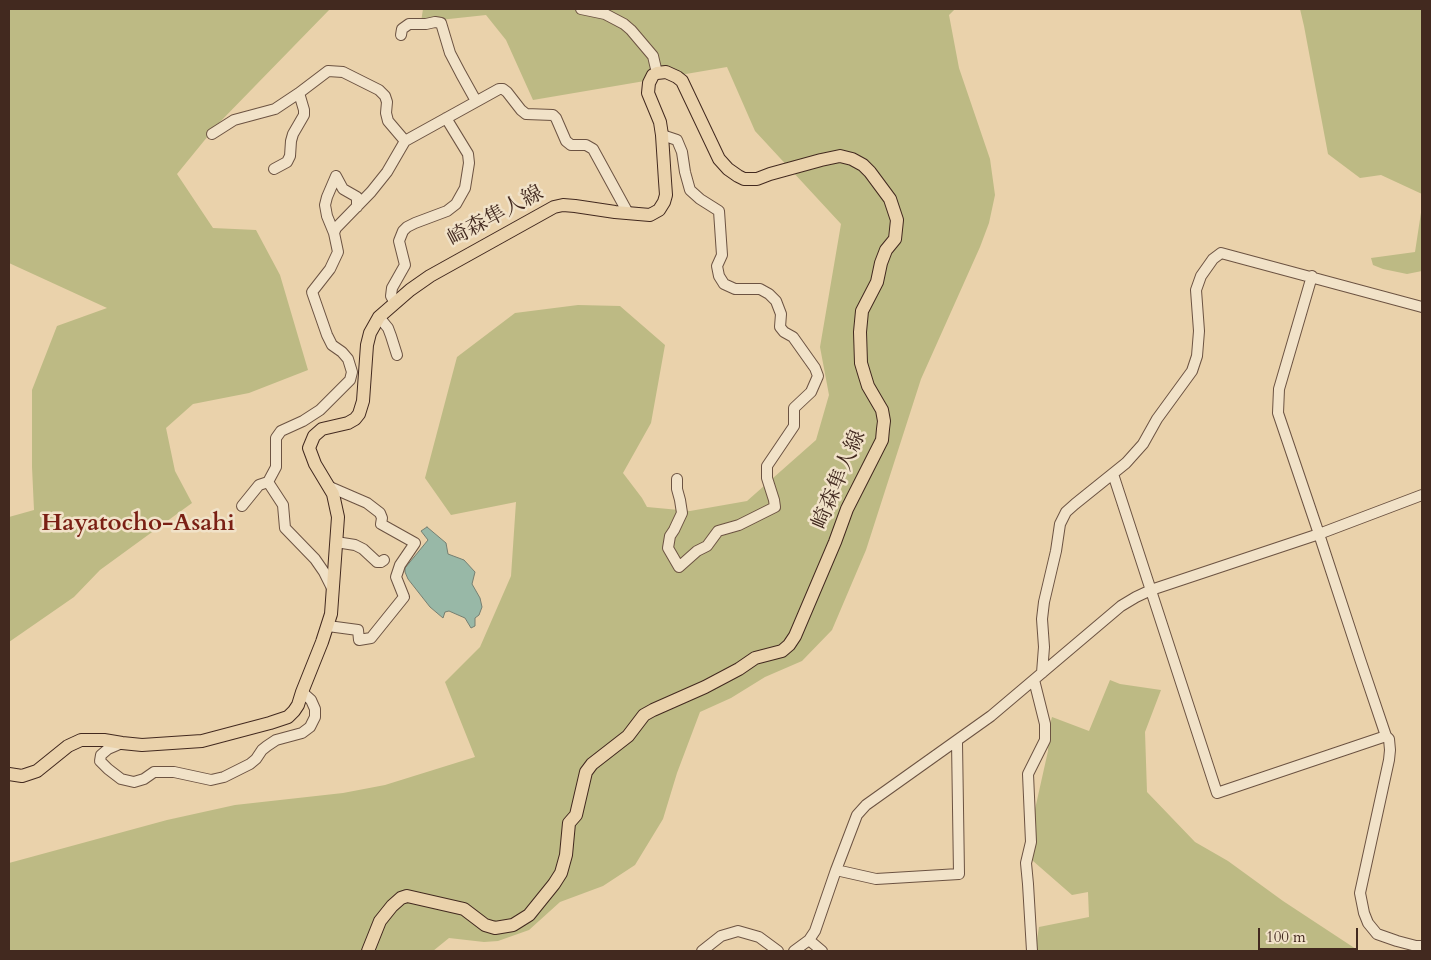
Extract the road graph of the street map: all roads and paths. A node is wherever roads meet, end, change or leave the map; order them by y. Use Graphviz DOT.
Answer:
graph roads {
  1 [pos="581,9"];
  2 [pos="401,34"];
  3 [pos="657,73"];
  4 [pos="299,93"];
  5 [pos="476,101"];
  6 [pos="446,118"];
  7 [pos="212,134"];
  8 [pos="662,135"];
  9 [pos="405,140"];
  10 [pos="274,169"];
  11 [pos="357,207"];
  12 [pos="628,213"];
  13 [pos="334,233"];
  14 [pos="1312,276"];
  15 [pos="395,303"];
  16 [pos="1422,306"];
  17 [pos="379,317"];
  18 [pos="397,355"];
  19 [pos="1113,474"];
  20 [pos="677,479"];
  21 [pos="268,482"];
  22 [pos="330,487"];
  23 [pos="1422,495"];
  24 [pos="242,506"];
  25 [pos="1319,534"];
  26 [pos="336,542"];
  27 [pos="384,560"];
  28 [pos="332,588"];
  29 [pos="1151,590"];
  30 [pos="328,626"];
  31 [pos="1042,673"];
  32 [pos="1034,680"];
  33 [pos="302,692"];
  34 [pos="1386,736"];
  35 [pos="957,742"];
  36 [pos="122,744"];
  37 [pos="9,774"];
  38 [pos="836,870"];
  39 [pos="809,940"];
  40 [pos="1422,946"];
  41 [pos="368,951"];
  42 [pos="702,951"];
  43 [pos="778,951"];
  44 [pos="794,951"];
  45 [pos="822,951"];
  46 [pos="1032,951"];
  1 -- 3 [label="street"];
  2 -- 5 [label="street"];
  3 -- 8 [label="main road, 崎森隼人線"];
  3 -- 41 [label="main road, 崎森隼人線"];
  4 -- 7 [label="street"];
  4 -- 9 [label="street"];
  4 -- 10 [label="street"];
  5 -- 6 [label="street"];
  5 -- 12 [label="street"];
  6 -- 9 [label="street"];
  6 -- 15 [label="street"];
  8 -- 12 [label="main road, 崎森隼人線"];
  8 -- 20 [label="street"];
  9 -- 11 [label="street"];
  11 -- 13 [label="street"];
  11 -- 13 [label="street"];
  12 -- 15 [label="main road, 崎森隼人線"];
  13 -- 21 [label="street"];
  14 -- 16 [label="street"];
  14 -- 19 [label="street"];
  14 -- 25 [label="street"];
  15 -- 17 [label="main road, 崎森隼人線"];
  17 -- 18 [label="street"];
  17 -- 22 [label="main road, 崎森隼人線"];
  19 -- 29 [label="street"];
  19 -- 31 [label="street"];
  21 -- 24 [label="street"];
  21 -- 28 [label="street"];
  22 -- 26 [label="main road, 崎森隼人線"];
  22 -- 30 [label="street"];
  23 -- 25 [label="street"];
  25 -- 29 [label="street"];
  25 -- 34 [label="street"];
  26 -- 27 [label="street"];
  26 -- 28 [label="main road, 崎森隼人線"];
  28 -- 30 [label="main road, 崎森隼人線"];
  29 -- 31 [label="street"];
  29 -- 34 [label="street"];
  30 -- 33 [label="main road, 崎森隼人線"];
  31 -- 32 [label="street"];
  32 -- 35 [label="street"];
  32 -- 46 [label="street"];
  33 -- 36 [label="main road, 崎森隼人線"];
  33 -- 36 [label="street"];
  34 -- 40 [label="street"];
  35 -- 38 [label="street"];
  35 -- 38 [label="street"];
  36 -- 37 [label="main road, 崎森隼人線"];
  38 -- 39 [label="street"];
  39 -- 44 [label="street"];
  39 -- 45 [label="street"];
  42 -- 43 [label="street"];
}
